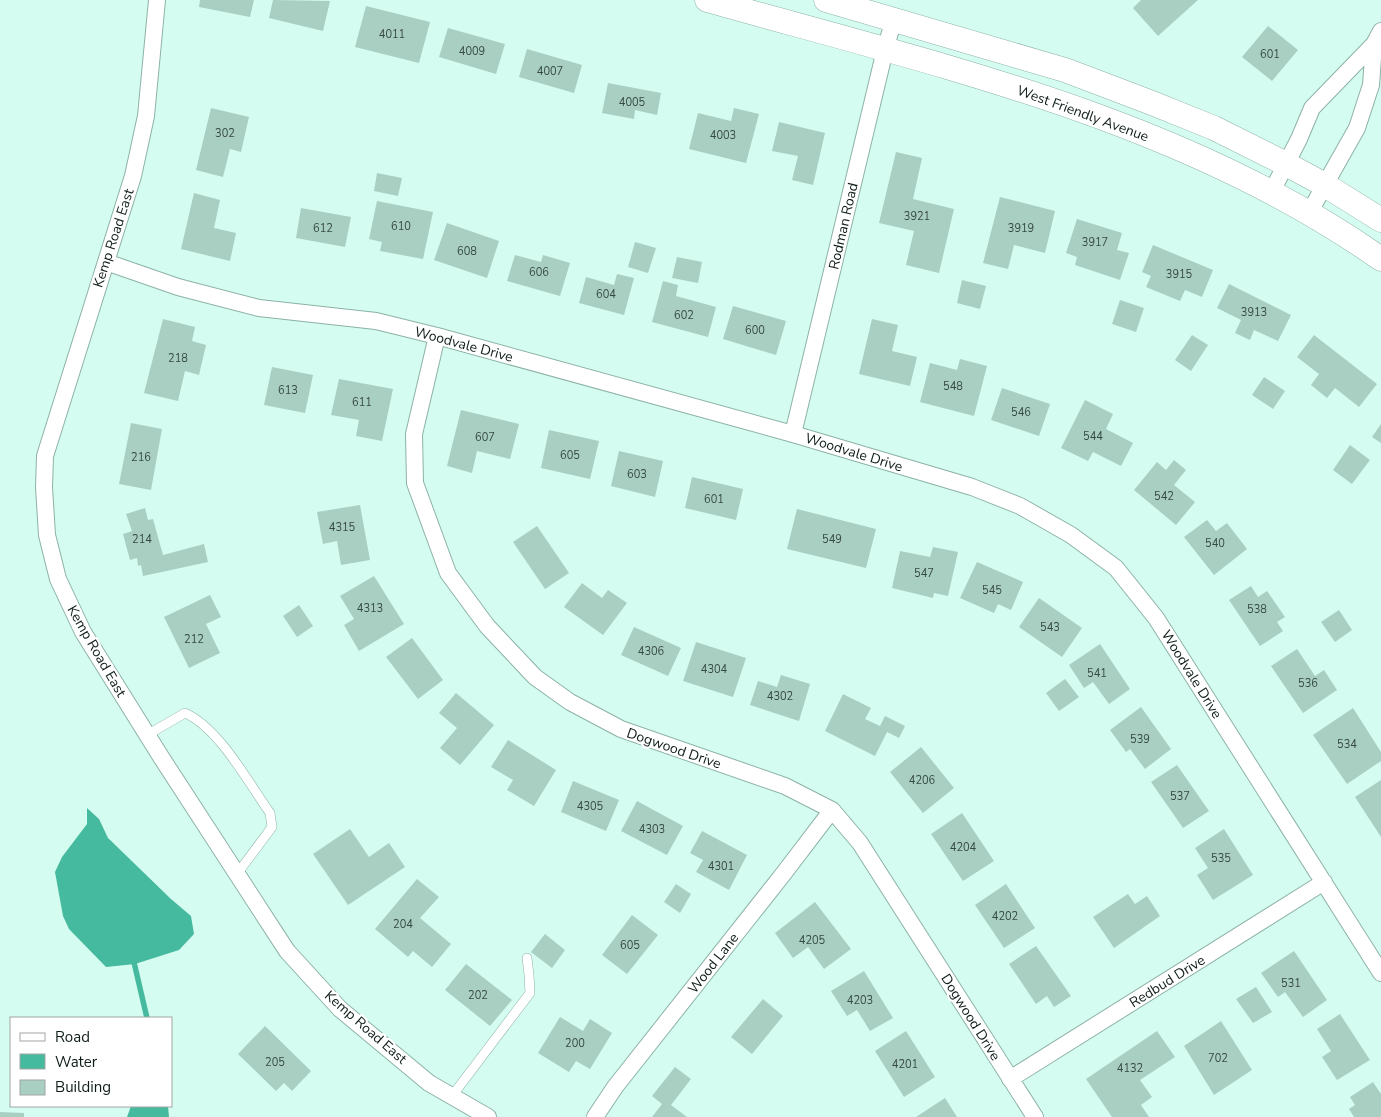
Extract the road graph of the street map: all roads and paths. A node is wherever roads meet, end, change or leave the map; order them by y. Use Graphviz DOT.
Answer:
graph roads {
  1 [pos="157,0"];
  2 [pos="707,0"];
  3 [pos="826,0"];
  4 [pos="894,19"];
  5 [pos="1378,37"];
  6 [pos="885,50"];
  7 [pos="1286,164"];
  8 [pos="1326,185"];
  9 [pos="1271,192"];
  10 [pos="1309,213"];
  11 [pos="1381,220"];
  12 [pos="1381,259"];
  13 [pos="106,262"];
  14 [pos="437,336"];
  15 [pos="793,434"];
  16 [pos="147,735"];
  17 [pos="832,810"];
  18 [pos="237,874"];
  19 [pos="1324,882"];
  20 [pos="527,958"];
  21 [pos="1381,973"];
  22 [pos="1010,1079"];
  23 [pos="452,1096"];
  24 [pos="488,1117"];
  25 [pos="596,1117"];
  26 [pos="1035,1117"];
  1 -- 13 [label="street, Kemp Road East"];
  2 -- 6 [label="main road, West Friendly Avenue"];
  3 -- 4 [label="main road"];
  4 -- 6 [label="street, Rodman Road"];
  4 -- 7 [label="main road"];
  5 -- 7 [label="street"];
  5 -- 8 [label="street"];
  6 -- 9 [label="main road, West Friendly Avenue"];
  6 -- 15 [label="street, Rodman Road"];
  7 -- 8 [label="main road"];
  7 -- 9 [label="street"];
  8 -- 10 [label="street"];
  8 -- 11 [label="main road"];
  9 -- 10 [label="main road, West Friendly Avenue"];
  10 -- 12 [label="main road, West Friendly Avenue"];
  13 -- 14 [label="street, Woodvale Drive"];
  13 -- 16 [label="street, Kemp Road East"];
  14 -- 15 [label="street, Woodvale Drive"];
  14 -- 17 [label="street, Dogwood Drive"];
  15 -- 19 [label="street, Woodvale Drive"];
  16 -- 18 [label="street, Kemp Road East"];
  16 -- 18 [label="lane"];
  17 -- 22 [label="street, Dogwood Drive"];
  17 -- 25 [label="street, Wood Lane"];
  18 -- 23 [label="street, Kemp Road East"];
  19 -- 21 [label="street, Woodvale Drive"];
  19 -- 22 [label="street, Redbud Drive"];
  20 -- 23 [label="lane"];
  22 -- 26 [label="street, Dogwood Drive"];
  23 -- 24 [label="street, Kemp Road East"];
}
